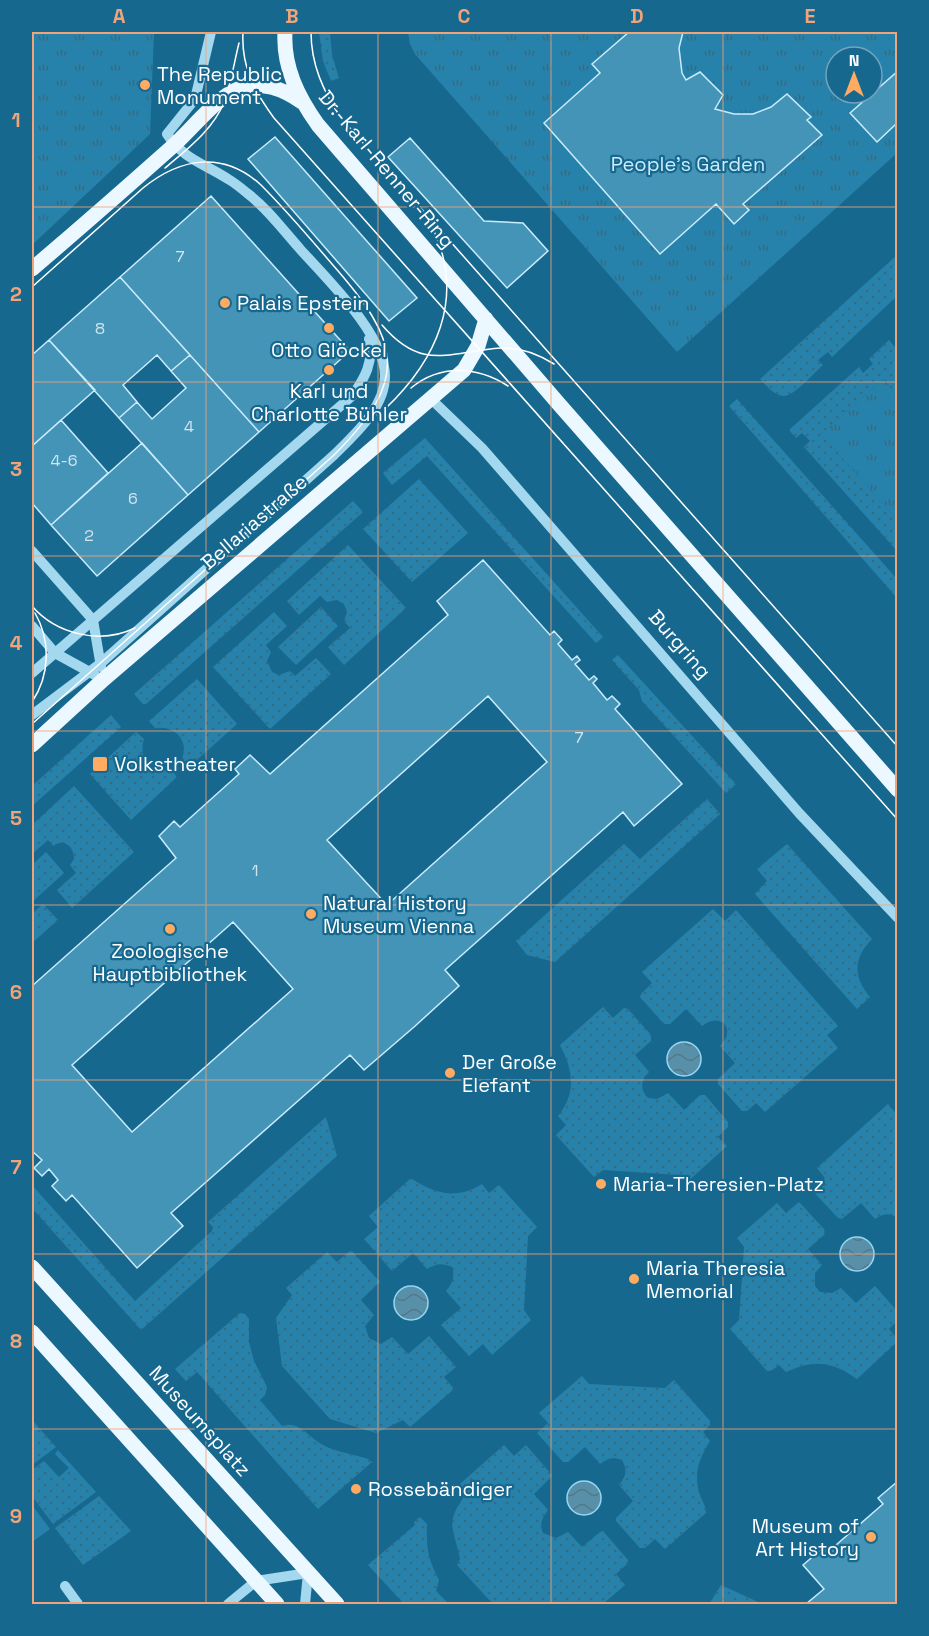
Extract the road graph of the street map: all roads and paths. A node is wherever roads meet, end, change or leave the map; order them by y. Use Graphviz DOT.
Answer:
graph roads {
  1 [pos="211,32"];
  2 [pos="285,32"];
  3 [pos="302,102"];
  4 [pos="174,145"];
  5 [pos="32,269"];
  6 [pos="486,320"];
  7 [pos="368,333"];
  8 [pos="430,398"];
  9 [pos="32,551"];
  10 [pos="93,620"];
  11 [pos="32,626"];
  12 [pos="55,653"];
  13 [pos="101,663"];
  14 [pos="32,673"];
  15 [pos="97,676"];
  16 [pos="32,715"];
  17 [pos="32,745"];
  18 [pos="897,790"];
  19 [pos="897,918"];
  20 [pos="32,1267"];
  21 [pos="32,1332"];
  22 [pos="308,1573"];
  23 [pos="256,1581"];
  24 [pos="65,1586"];
  25 [pos="78,1605"];
  26 [pos="228,1605"];
  27 [pos="278,1605"];
  28 [pos="305,1605"];
  29 [pos="337,1605"];
  1 -- 4 [label="street"];
  2 -- 3 [label="main road, Dr.-Karl-Renner-Ring"];
  3 -- 4 [label="main road"];
  3 -- 6 [label="main road, Dr.-Karl-Renner-Ring"];
  4 -- 5 [label="main road"];
  4 -- 7 [label="street"];
  6 -- 8 [label="main road, Bellariastraße"];
  6 -- 18 [label="main road"];
  7 -- 10 [label="street, Bellariastraße"];
  7 -- 13 [label="street"];
  8 -- 15 [label="main road, Bellariastraße"];
  8 -- 19 [label="street, Burgring"];
  9 -- 10 [label="street"];
  10 -- 12 [label="street, Bellariastraße"];
  10 -- 13 [label="street"];
  11 -- 12 [label="street"];
  12 -- 14 [label="street, Bellariastraße"];
  12 -- 15 [label="street"];
  13 -- 15 [label="street"];
  15 -- 16 [label="street, Bellariastraße"];
  15 -- 17 [label="main road, Bellariastraße"];
  20 -- 22 [label="main road, Museumsplatz"];
  21 -- 23 [label="main road"];
  22 -- 23 [label="street"];
  22 -- 28 [label="street"];
  22 -- 29 [label="main road, Museumsplatz"];
  23 -- 26 [label="street"];
  23 -- 27 [label="main road"];
  24 -- 25 [label="street"];
}
